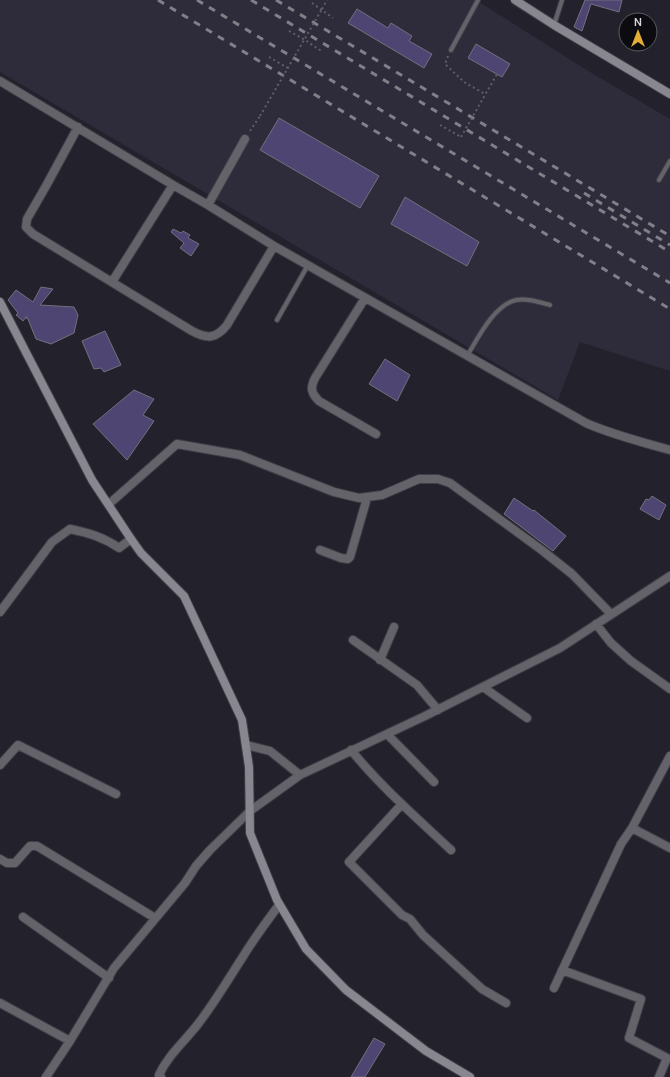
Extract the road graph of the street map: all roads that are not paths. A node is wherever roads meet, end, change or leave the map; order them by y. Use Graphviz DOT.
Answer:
graph roads {
  1 [pos="478,0"];
  2 [pos="515,0"];
  3 [pos="562,0"];
  4 [pos="554,25"];
  5 [pos="451,50"];
  6 [pos="0,81"];
  7 [pos="670,94"];
  8 [pos="78,127"];
  9 [pos="245,139"];
  10 [pos="670,161"];
  11 [pos="659,180"];
  12 [pos="173,185"];
  13 [pos="208,205"];
  14 [pos="274,246"];
  15 [pos="308,265"];
  16 [pos="112,282"];
  17 [pos="365,298"];
  18 [pos="0,302"];
  19 [pos="550,305"];
  20 [pos="277,320"];
  21 [pos="467,356"];
  22 [pos="376,434"];
  23 [pos="670,450"];
  24 [pos="367,498"];
  25 [pos="109,504"];
  26 [pos="131,539"];
  27 [pos="320,550"];
  28 [pos="670,576"];
  29 [pos="0,612"];
  30 [pos="611,614"];
  31 [pos="596,624"];
  32 [pos="394,627"];
  33 [pos="353,640"];
  34 [pos="380,660"];
  35 [pos="483,687"];
  36 [pos="670,689"];
  37 [pos="438,710"];
  38 [pos="527,718"];
  39 [pos="387,734"];
  40 [pos="246,745"];
  41 [pos="351,750"];
  42 [pos="670,756"];
  43 [pos="0,765"];
  44 [pos="300,775"];
  45 [pos="434,782"];
  46 [pos="116,794"];
  47 [pos="402,804"];
  48 [pos="250,811"];
  49 [pos="632,828"];
  50 [pos="670,848"];
  51 [pos="451,850"];
  52 [pos="0,859"];
  53 [pos="279,904"];
  54 [pos="23,917"];
  55 [pos="155,918"];
  56 [pos="562,970"];
  57 [pos="109,978"];
  58 [pos="554,988"];
  59 [pos="0,1003"];
  60 [pos="506,1003"];
  61 [pos="70,1041"];
  62 [pos="466,1076"];
  63 [pos="46,1077"];
  64 [pos="161,1077"];
  65 [pos="659,1077"];
  1 -- 5 [label="lane"];
  2 -- 4 [label="main road"];
  3 -- 4 [label="lane"];
  4 -- 7 [label="main road"];
  6 -- 8 [label="street"];
  8 -- 12 [label="street"];
  8 -- 16 [label="street"];
  9 -- 13 [label="street"];
  10 -- 11 [label="lane"];
  12 -- 13 [label="street"];
  12 -- 16 [label="street"];
  13 -- 14 [label="street"];
  14 -- 15 [label="street"];
  14 -- 16 [label="street"];
  15 -- 17 [label="street"];
  15 -- 20 [label="lane"];
  17 -- 21 [label="street"];
  17 -- 22 [label="street"];
  18 -- 25 [label="main road"];
  19 -- 21 [label="lane"];
  21 -- 23 [label="street"];
  24 -- 25 [label="street"];
  24 -- 27 [label="street"];
  24 -- 30 [label="street"];
  25 -- 26 [label="main road"];
  26 -- 29 [label="street"];
  26 -- 40 [label="main road"];
  28 -- 30 [label="street"];
  30 -- 31 [label="street"];
  31 -- 35 [label="street"];
  31 -- 36 [label="street"];
  32 -- 34 [label="street"];
  33 -- 34 [label="street"];
  34 -- 37 [label="street"];
  35 -- 37 [label="street"];
  35 -- 38 [label="street"];
  37 -- 39 [label="street"];
  39 -- 41 [label="street"];
  39 -- 45 [label="street"];
  40 -- 44 [label="street"];
  40 -- 48 [label="main road"];
  41 -- 44 [label="street"];
  41 -- 47 [label="street"];
  42 -- 49 [label="street"];
  43 -- 46 [label="street"];
  44 -- 48 [label="street"];
  47 -- 51 [label="street"];
  47 -- 60 [label="street"];
  48 -- 53 [label="main road"];
  48 -- 55 [label="street"];
  49 -- 50 [label="street"];
  49 -- 56 [label="street"];
  52 -- 55 [label="street"];
  53 -- 62 [label="main road"];
  53 -- 64 [label="street"];
  54 -- 57 [label="street"];
  55 -- 57 [label="street"];
  56 -- 58 [label="street"];
  56 -- 65 [label="street"];
  57 -- 61 [label="street"];
  59 -- 61 [label="street"];
  61 -- 63 [label="street"];
}
